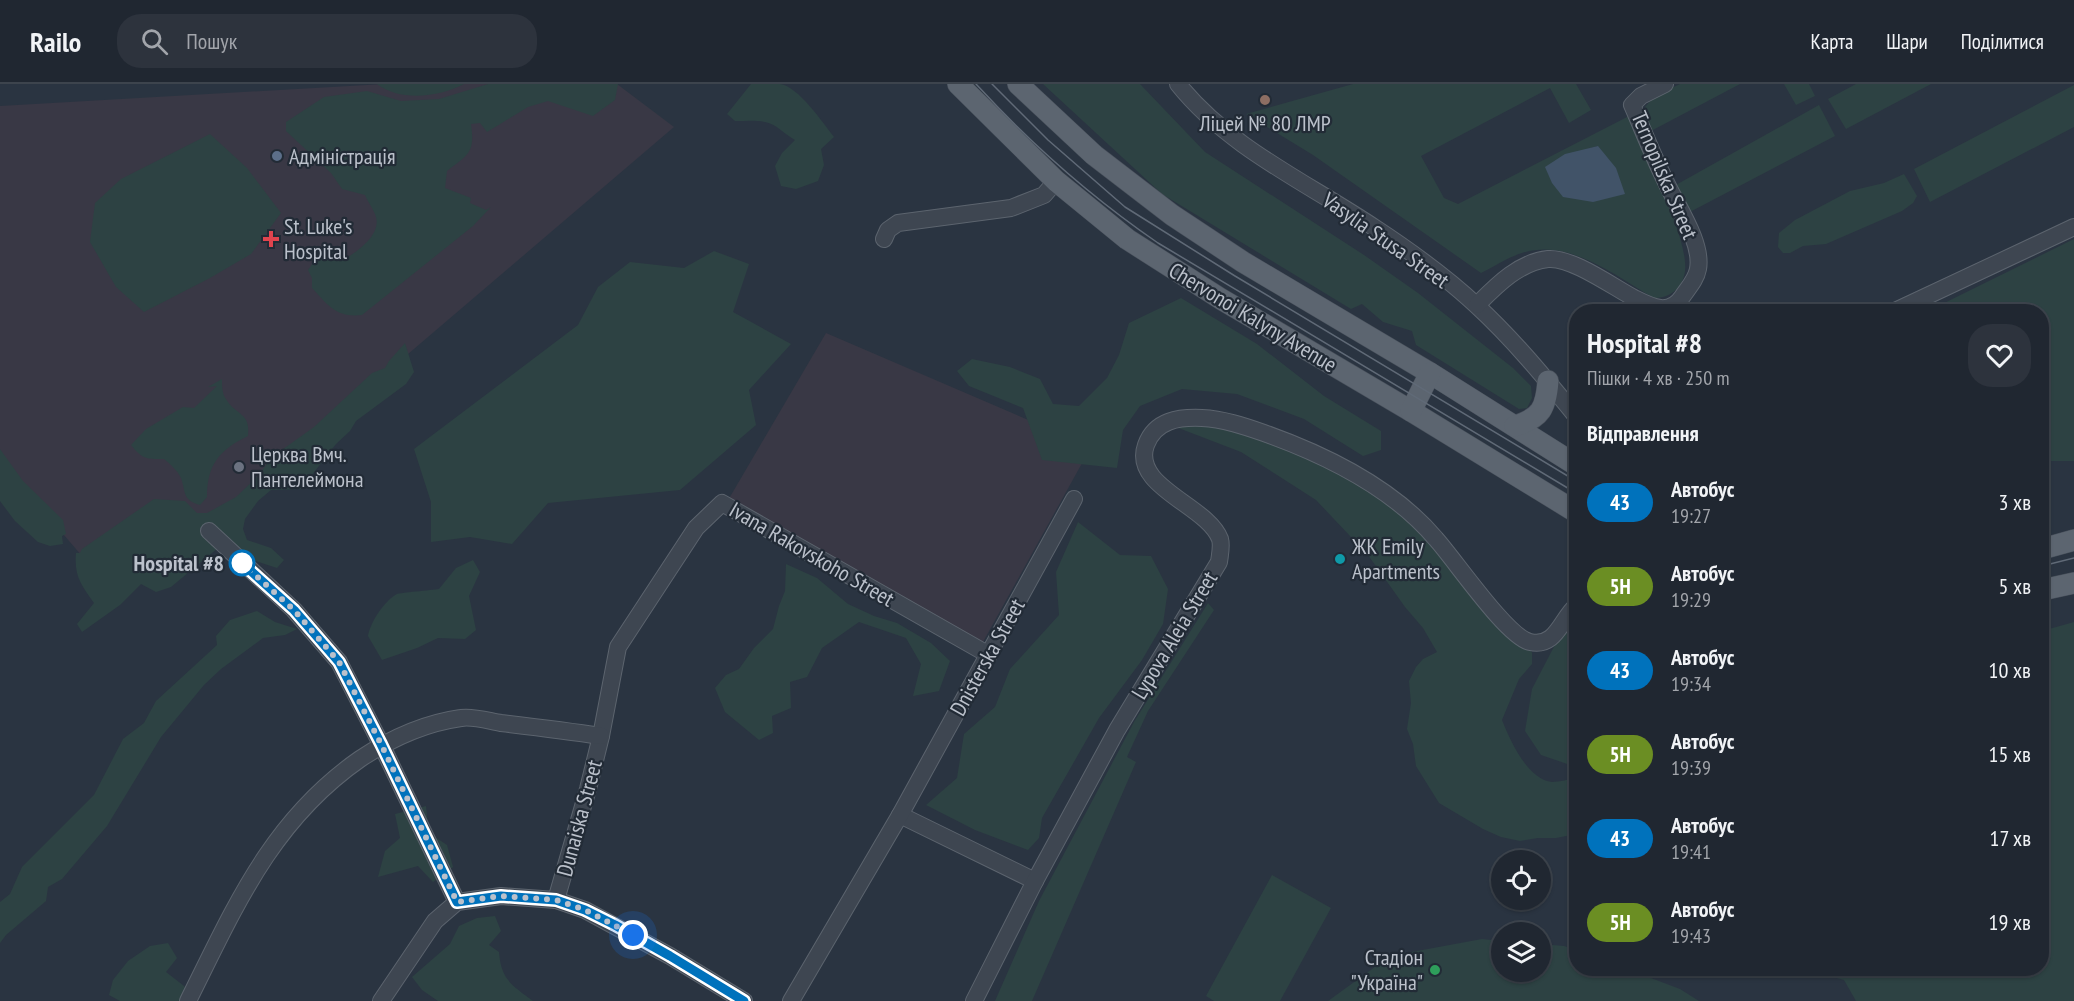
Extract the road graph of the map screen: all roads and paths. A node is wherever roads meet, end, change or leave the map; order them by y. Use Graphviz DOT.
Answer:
graph roads {
  1 [pos="958,84"];
  2 [pos="1018,84"];
  3 [pos="1178,84"];
  4 [pos="1665,84"];
  5 [pos="1056,181"];
  6 [pos="2074,227"];
  7 [pos="884,239"];
  8 [pos="1649,304"];
  9 [pos="1676,304"];
  10 [pos="1910,304"];
  11 [pos="1477,305"];
  12 [pos="1430,373"];
  13 [pos="1548,381"];
  14 [pos="1569,407"];
  15 [pos="1411,411"];
  16 [pos="1515,426"];
  17 [pos="1569,461"];
  18 [pos="1074,500"];
  19 [pos="1569,508"];
  20 [pos="209,531"];
  21 [pos="2074,540"];
  22 [pos="2049,547"];
  23 [pos="2074,582"];
  24 [pos="2049,588"];
  25 [pos="1569,615"];
  26 [pos="988,655"];
  27 [pos="601,736"];
  28 [pos="381,744"];
  29 [pos="900,815"];
  30 [pos="1035,881"];
  31 [pos="556,900"];
  32 [pos="457,902"];
  33 [pos="188,1001"];
  34 [pos="381,1001"];
  35 [pos="744,1001"];
  36 [pos="791,1001"];
  37 [pos="974,1001"];
  1 -- 5 [label="main road, Chervonoi Kalyny Avenue"];
  2 -- 12 [label="main road, Chervonoi Kalyny Avenue"];
  3 -- 11 [label="street, Vasylia Stusa Street"];
  4 -- 9 [label="street, Ternopilska Street"];
  5 -- 7 [label="street"];
  5 -- 15 [label="main road, Chervonoi Kalyny Avenue"];
  6 -- 10 [label="street"];
  8 -- 11 [label="street, Ternopilska Street"];
  11 -- 13 [label="street, Vasylia Stusa Street"];
  12 -- 15 [label="main road"];
  12 -- 16 [label="main road, Chervonoi Kalyny Avenue"];
  13 -- 14 [label="street, Vasylia Stusa Street"];
  13 -- 16 [label="main road"];
  15 -- 19 [label="main road, Chervonoi Kalyny Avenue"];
  16 -- 17 [label="main road, Chervonoi Kalyny Avenue"];
  18 -- 26 [label="street, Dnisterska Street"];
  20 -- 28 [label="street"];
  21 -- 22 [label="main road"];
  23 -- 24 [label="main road"];
  25 -- 30 [label="street, Lypova Aleia Street"];
  26 -- 27 [label="street, Ivana Rakovskoho Street"];
  26 -- 29 [label="street, Dnisterska Street"];
  27 -- 28 [label="street"];
  27 -- 31 [label="street, Dunaiska Street"];
  28 -- 32 [label="street"];
  28 -- 33 [label="street"];
  29 -- 30 [label="street"];
  29 -- 36 [label="street, Dnisterska Street"];
  30 -- 37 [label="street, Lypova Aleia Street"];
  31 -- 32 [label="street, Dunaiska Street"];
  31 -- 35 [label="street, Dunaiska Street"];
  32 -- 34 [label="street"];
}
